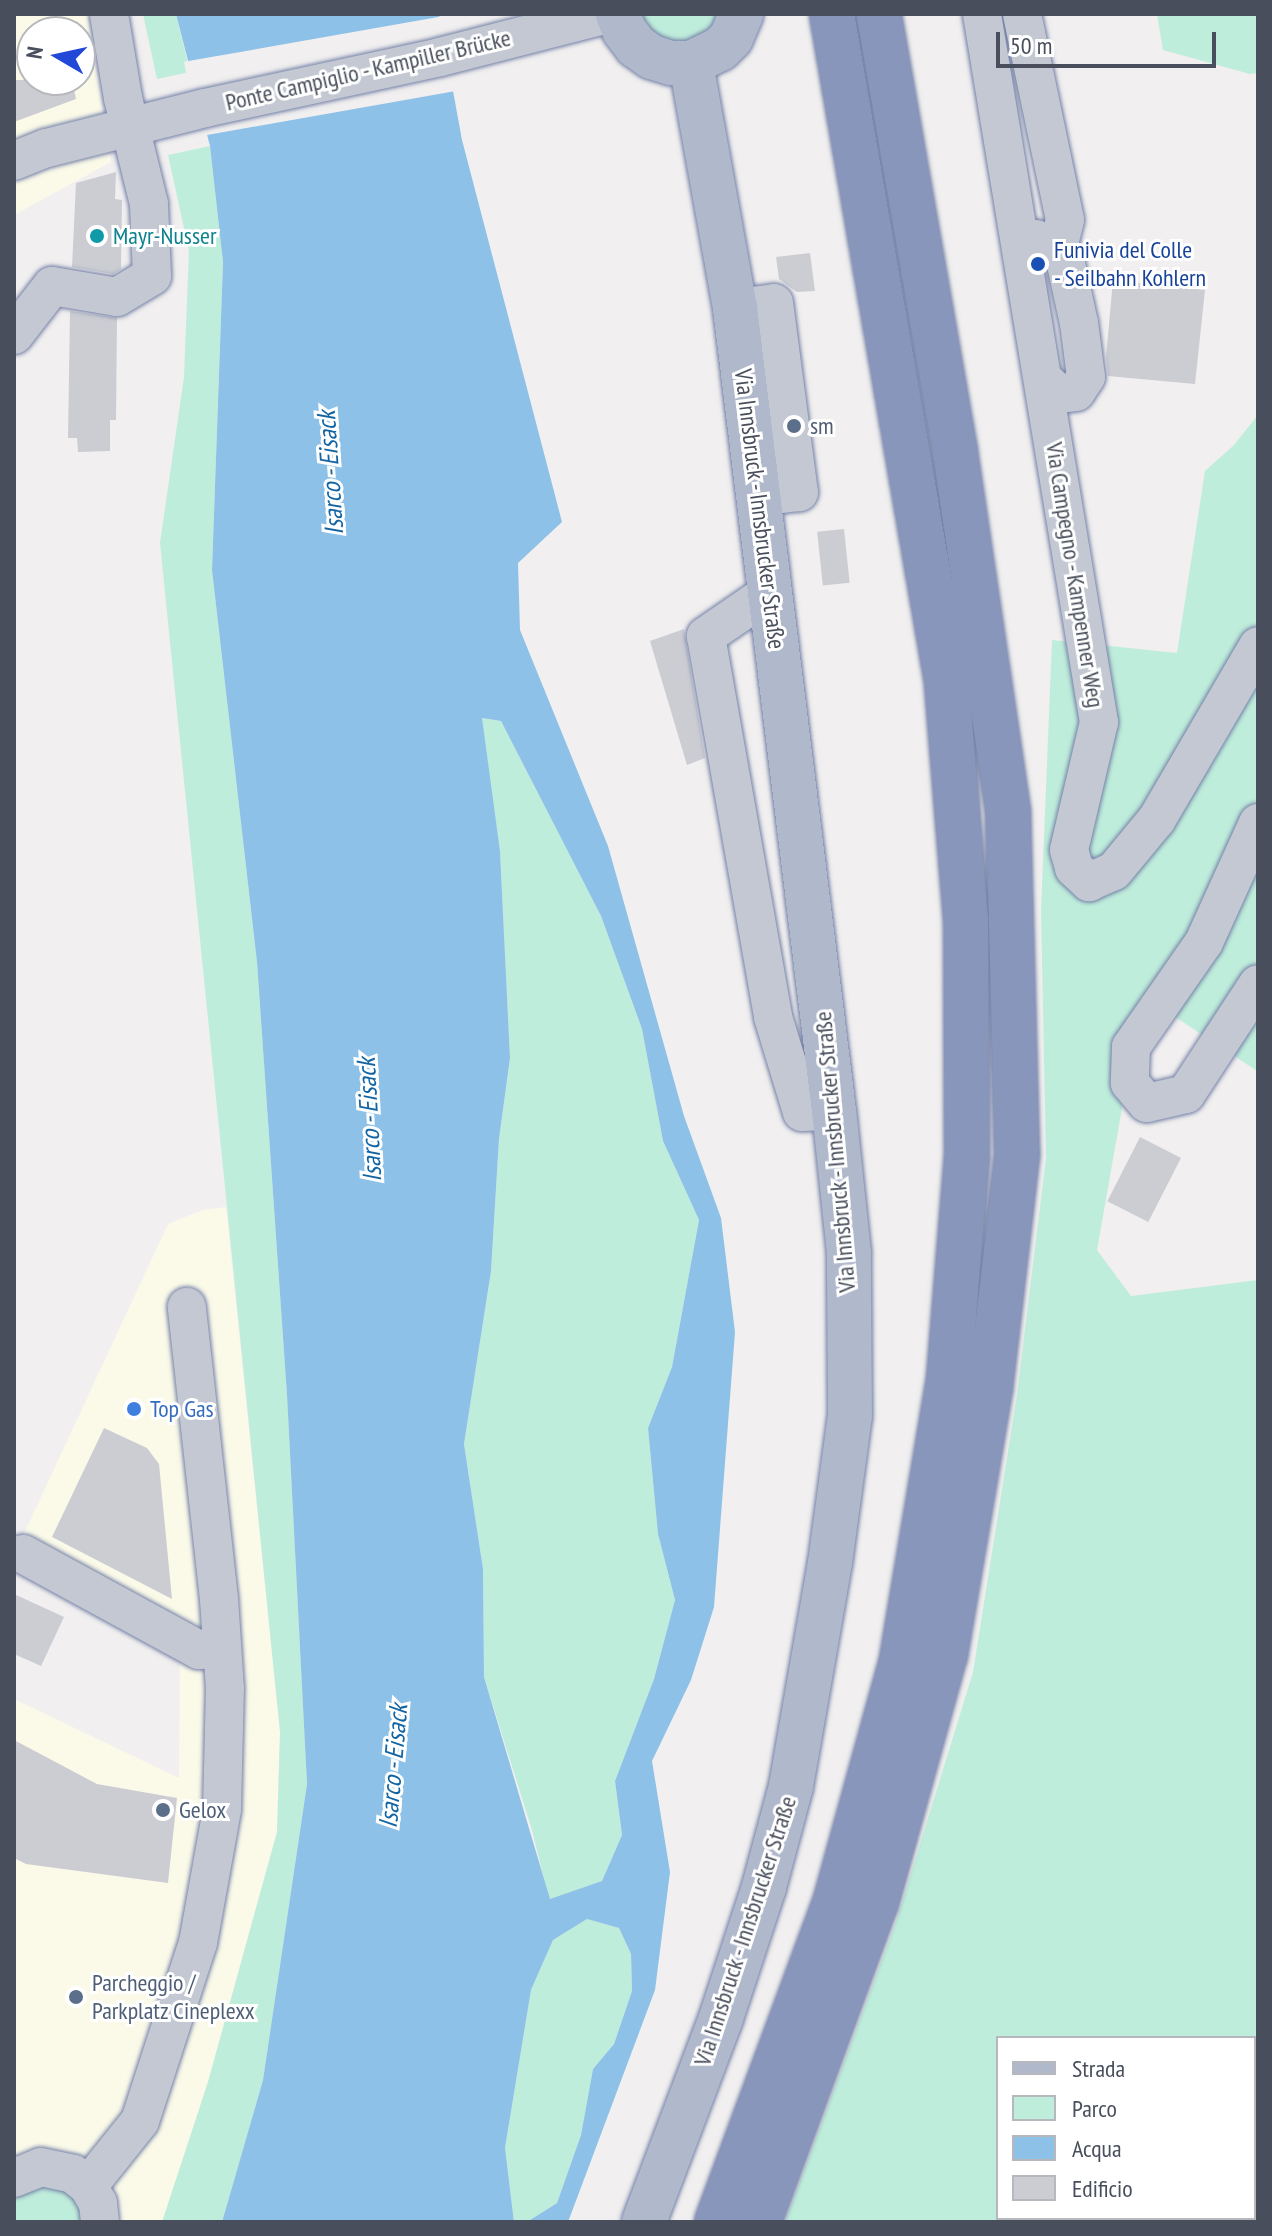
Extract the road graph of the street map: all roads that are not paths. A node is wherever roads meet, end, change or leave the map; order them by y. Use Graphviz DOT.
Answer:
graph roads {
  1 [pos="109,14"];
  2 [pos="607,14"];
  3 [pos="618,14"];
  4 [pos="741,14"];
  5 [pos="982,14"];
  6 [pos="1022,14"];
  7 [pos="879,16"];
  8 [pos="833,20"];
  9 [pos="691,63"];
  10 [pos="142,125"];
  11 [pos="14,161"];
  12 [pos="1017,222"];
  13 [pos="1057,251"];
  14 [pos="14,335"];
  15 [pos="1043,379"];
  16 [pos="770,592"];
  17 [pos="1258,646"];
  18 [pos="1258,823"];
  19 [pos="1258,984"];
  20 [pos="834,1111"];
  21 [pos="187,1307"];
  22 [pos="23,1554"];
  23 [pos="222,1649"];
  24 [pos="14,2178"];
  25 [pos="88,2186"];
  26 [pos="100,2222"];
  27 [pos="644,2222"];
  28 [pos="717,2222"];
  29 [pos="759,2222"];
  1 -- 10 [label="street"];
  2 -- 10 [label="street, Ponte Campiglio - Kampiller Brücke"];
  3 -- 9 [label="main road"];
  4 -- 9 [label="main road"];
  5 -- 12 [label="street, Via Campegno - Kampenner Weg"];
  6 -- 13 [label="street"];
  7 -- 29 [label="highway"];
  8 -- 28 [label="highway"];
  9 -- 16 [label="main road, Via Innsbruck - Innsbrucker Straße"];
  10 -- 11 [label="street, Ponte Campiglio - Kampiller Brücke"];
  10 -- 14 [label="street"];
  12 -- 13 [label="street"];
  12 -- 15 [label="street, Via Campegno - Kampenner Weg"];
  13 -- 15 [label="street"];
  15 -- 17 [label="street, Via Campegno - Kampenner Weg"];
  16 -- 20 [label="main road, Via Innsbruck - Innsbrucker Straße"];
  16 -- 20 [label="street"];
  18 -- 19 [label="street"];
  20 -- 27 [label="main road, Via Innsbruck - Innsbrucker Straße"];
  21 -- 23 [label="street"];
  22 -- 23 [label="street"];
  23 -- 25 [label="street"];
  24 -- 25 [label="street"];
  25 -- 26 [label="street"];
}
